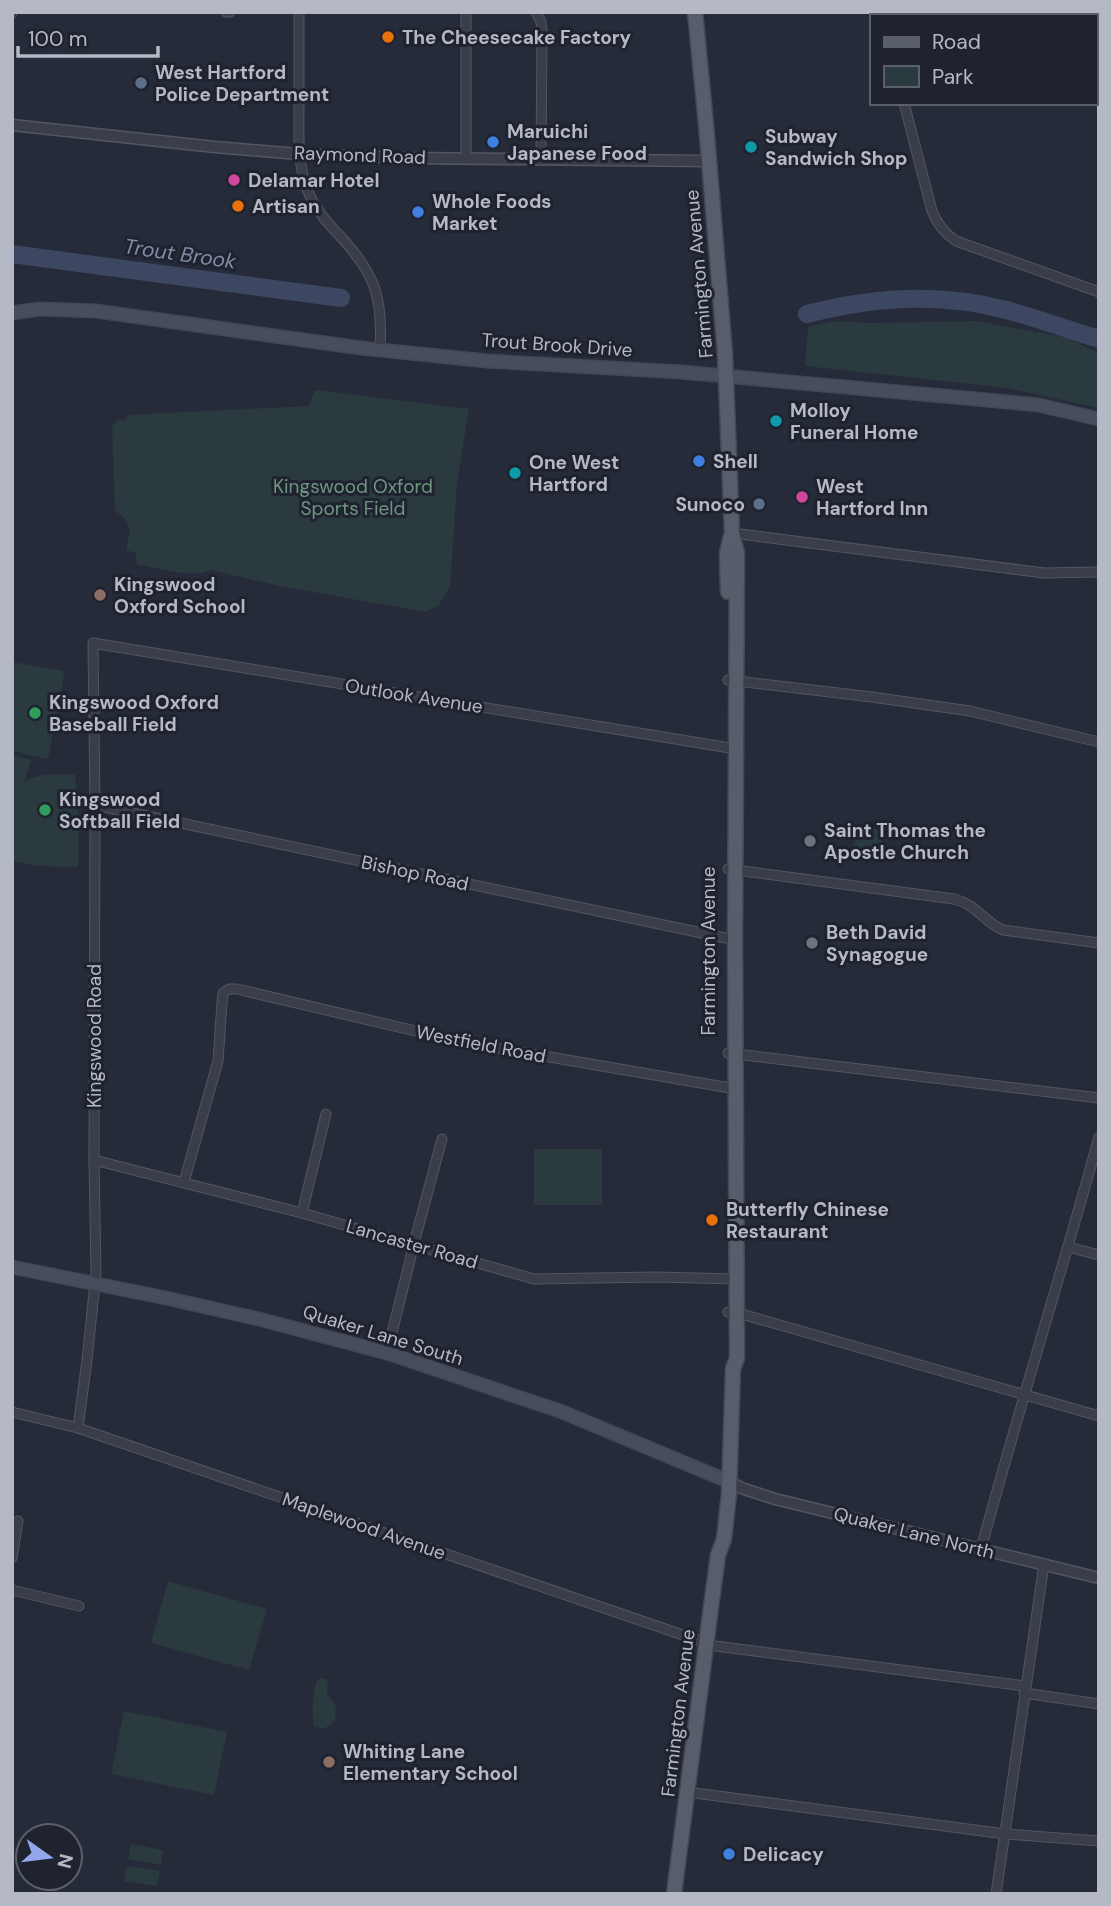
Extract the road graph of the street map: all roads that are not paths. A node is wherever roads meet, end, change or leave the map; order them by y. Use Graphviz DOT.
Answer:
graph roads {
  1 [pos="299,12"];
  2 [pos="466,12"];
  3 [pos="536,12"];
  4 [pos="695,12"];
  5 [pos="905,105"];
  6 [pos="12,125"];
  7 [pos="299,154"];
  8 [pos="466,158"];
  9 [pos="541,160"];
  10 [pos="708,161"];
  11 [pos="1099,292"];
  12 [pos="12,313"];
  13 [pos="380,350"];
  14 [pos="726,377"];
  15 [pos="1099,419"];
  16 [pos="732,533"];
  17 [pos="1099,572"];
  18 [pos="93,643"];
  19 [pos="732,680"];
  20 [pos="1099,741"];
  21 [pos="732,748"];
  22 [pos="95,805"];
  23 [pos="732,869"];
  24 [pos="732,940"];
  25 [pos="1099,943"];
  26 [pos="732,1054"];
  27 [pos="732,1089"];
  28 [pos="1099,1097"];
  29 [pos="326,1114"];
  30 [pos="1099,1137"];
  31 [pos="442,1139"];
  32 [pos="94,1160"];
  33 [pos="184,1182"];
  34 [pos="302,1213"];
  35 [pos="414,1245"];
  36 [pos="1068,1247"];
  37 [pos="1099,1255"];
  38 [pos="12,1267"];
  39 [pos="732,1279"];
  40 [pos="96,1284"];
  41 [pos="732,1312"];
  42 [pos="387,1353"];
  43 [pos="1023,1394"];
  44 [pos="12,1412"];
  45 [pos="1099,1416"];
  46 [pos="78,1428"];
  47 [pos="730,1482"];
  48 [pos="18,1521"];
  49 [pos="981,1549"];
  50 [pos="12,1558"];
  51 [pos="1044,1564"];
  52 [pos="1099,1578"];
  53 [pos="12,1590"];
  54 [pos="79,1606"];
  55 [pos="710,1645"];
  56 [pos="1025,1690"];
  57 [pos="1099,1704"];
  58 [pos="691,1793"];
  59 [pos="1005,1834"];
  60 [pos="1099,1842"];
  61 [pos="674,1894"];
  62 [pos="682,1894"];
  63 [pos="996,1894"];
  1 -- 7 [label="street"];
  2 -- 8 [label="street"];
  3 -- 9 [label="street"];
  4 -- 10 [label="main road, Farmington Avenue"];
  5 -- 11 [label="street"];
  6 -- 7 [label="street, Raymond Road"];
  7 -- 8 [label="street, Raymond Road"];
  7 -- 13 [label="street"];
  8 -- 9 [label="street, Raymond Road"];
  9 -- 10 [label="street, Raymond Road"];
  10 -- 14 [label="main road, Farmington Avenue"];
  12 -- 13 [label="main road, Trout Brook Drive"];
  13 -- 14 [label="main road, Trout Brook Drive"];
  14 -- 15 [label="main road, Trout Brook Drive"];
  14 -- 16 [label="main road, Farmington Avenue"];
  16 -- 17 [label="street"];
  16 -- 19 [label="main road, Farmington Avenue"];
  18 -- 21 [label="street, Outlook Avenue"];
  18 -- 22 [label="street, Kingswood Road"];
  19 -- 20 [label="street"];
  19 -- 21 [label="main road, Farmington Avenue"];
  21 -- 23 [label="main road, Farmington Avenue"];
  22 -- 24 [label="street, Bishop Road"];
  22 -- 32 [label="street, Kingswood Road"];
  23 -- 24 [label="main road, Farmington Avenue"];
  23 -- 25 [label="street"];
  24 -- 26 [label="main road, Farmington Avenue"];
  26 -- 27 [label="main road, Farmington Avenue"];
  26 -- 28 [label="street"];
  27 -- 33 [label="street, Westfield Road"];
  27 -- 39 [label="main road, Farmington Avenue"];
  29 -- 34 [label="street"];
  30 -- 36 [label="street"];
  31 -- 35 [label="street"];
  32 -- 33 [label="street, Lancaster Road"];
  32 -- 40 [label="street, Kingswood Road"];
  33 -- 34 [label="street, Lancaster Road"];
  34 -- 35 [label="street, Lancaster Road"];
  35 -- 39 [label="street, Lancaster Road"];
  35 -- 42 [label="street"];
  36 -- 37 [label="street"];
  36 -- 43 [label="street"];
  38 -- 40 [label="main road, Quaker Lane South"];
  39 -- 41 [label="main road, Farmington Avenue"];
  40 -- 42 [label="main road, Quaker Lane South"];
  40 -- 46 [label="street, Kingswood Road"];
  41 -- 43 [label="street"];
  41 -- 47 [label="main road, Farmington Avenue"];
  42 -- 47 [label="main road, Quaker Lane South"];
  43 -- 45 [label="street"];
  43 -- 49 [label="street"];
  44 -- 46 [label="street, Maplewood Avenue"];
  46 -- 55 [label="street, Maplewood Avenue"];
  47 -- 49 [label="street, Quaker Lane North"];
  47 -- 55 [label="main road, Farmington Avenue"];
  48 -- 50 [label="street"];
  49 -- 51 [label="street, Quaker Lane North"];
  51 -- 52 [label="street, Quaker Lane North"];
  51 -- 56 [label="street"];
  53 -- 54 [label="street"];
  55 -- 56 [label="street, Maplewood Avenue"];
  55 -- 58 [label="main road, Farmington Avenue"];
  56 -- 57 [label="street, Maplewood Avenue"];
  56 -- 59 [label="street"];
  58 -- 59 [label="street"];
  58 -- 61 [label="main road, Farmington Avenue"];
  58 -- 62 [label="main road, Farmington Avenue"];
  59 -- 60 [label="street"];
  59 -- 63 [label="street"];
}
